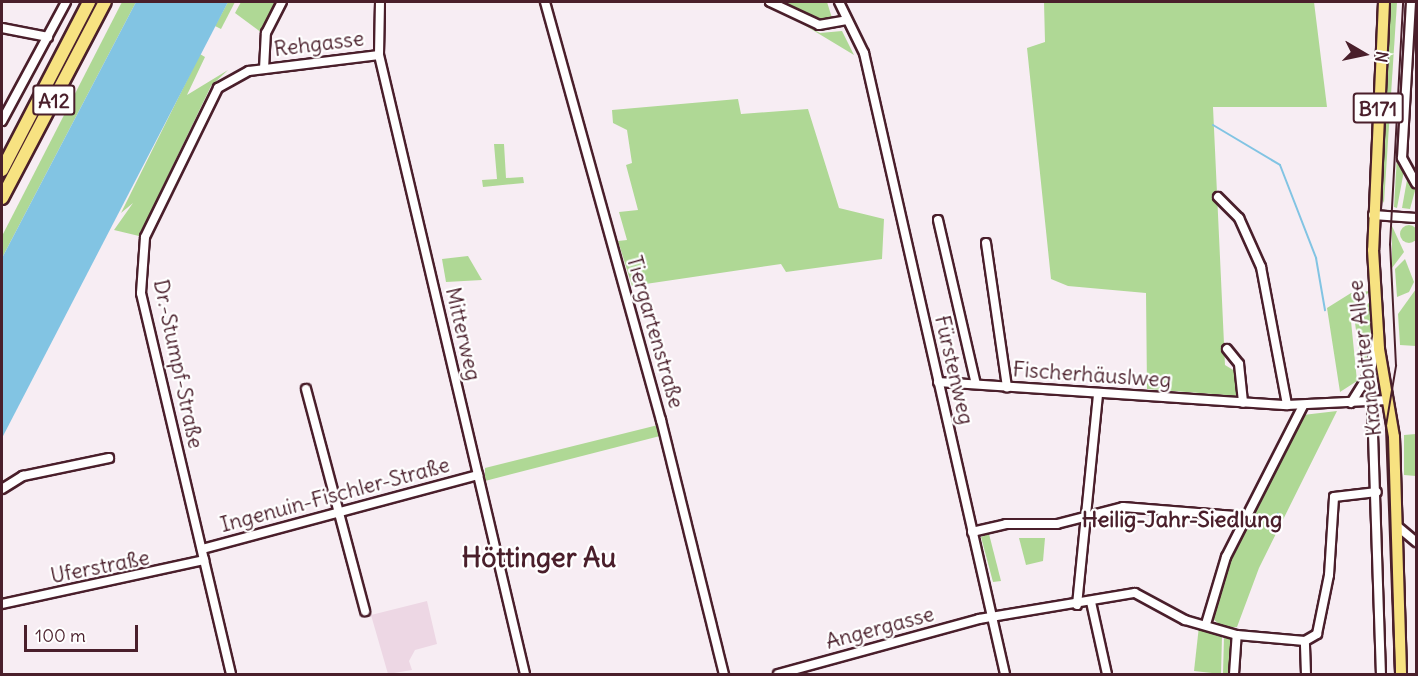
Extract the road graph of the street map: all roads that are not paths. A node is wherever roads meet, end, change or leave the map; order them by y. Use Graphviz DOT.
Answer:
graph roads {
  1 [pos="66,2"];
  2 [pos="89,2"];
  3 [pos="105,2"];
  4 [pos="282,2"];
  5 [pos="380,2"];
  6 [pos="545,2"];
  7 [pos="770,2"];
  8 [pos="839,2"];
  9 [pos="1384,2"];
  10 [pos="1411,2"];
  11 [pos="847,20"];
  12 [pos="2,28"];
  13 [pos="48,37"];
  14 [pos="379,55"];
  15 [pos="264,69"];
  16 [pos="2,120"];
  17 [pos="2,170"];
  18 [pos="1416,183"];
  19 [pos="1218,197"];
  20 [pos="2,198"];
  21 [pos="1373,215"];
  22 [pos="1416,218"];
  23 [pos="938,220"];
  24 [pos="986,243"];
  25 [pos="1378,333"];
  26 [pos="1227,349"];
  27 [pos="938,382"];
  28 [pos="976,384"];
  29 [pos="1007,387"];
  30 [pos="306,389"];
  31 [pos="1098,394"];
  32 [pos="1388,400"];
  33 [pos="1243,403"];
  34 [pos="1351,404"];
  35 [pos="1372,404"];
  36 [pos="1287,405"];
  37 [pos="1304,406"];
  38 [pos="110,458"];
  39 [pos="478,475"];
  40 [pos="2,489"];
  41 [pos="1377,492"];
  42 [pos="339,512"];
  43 [pos="1088,514"];
  44 [pos="1248,517"];
  45 [pos="1397,526"];
  46 [pos="972,532"];
  47 [pos="1416,542"];
  48 [pos="202,549"];
  49 [pos="204,560"];
  50 [pos="1091,603"];
  51 [pos="2,604"];
  52 [pos="1077,605"];
  53 [pos="365,611"];
  54 [pos="992,617"];
  55 [pos="1206,624"];
  56 [pos="1237,635"];
  57 [pos="1305,641"];
  58 [pos="231,675"];
  59 [pos="525,675"];
  60 [pos="724,675"];
  61 [pos="778,675"];
  62 [pos="1005,675"];
  63 [pos="1107,675"];
  64 [pos="1234,675"];
  65 [pos="1306,675"];
  66 [pos="1382,675"];
  67 [pos="1401,675"];
  1 -- 13 [label="street"];
  2 -- 17 [label="highway, A12"];
  3 -- 20 [label="highway, A12"];
  4 -- 15 [label="street"];
  5 -- 14 [label="street, Mitterweg"];
  6 -- 60 [label="street, Tiergartenstraße"];
  7 -- 11 [label="street"];
  8 -- 11 [label="street, Fürstenweg"];
  9 -- 21 [label="main road, Kranebitter Allee / B171"];
  10 -- 18 [label="street"];
  11 -- 27 [label="street, Fürstenweg"];
  12 -- 13 [label="street"];
  13 -- 16 [label="street"];
  14 -- 15 [label="street, Rehgasse"];
  14 -- 39 [label="street, Mitterweg"];
  15 -- 48 [label="street, Dr.-Stumpf-Straße"];
  19 -- 36 [label="street"];
  21 -- 22 [label="street"];
  21 -- 25 [label="main road, Kranebitter Allee / B171"];
  23 -- 28 [label="street"];
  24 -- 29 [label="street"];
  25 -- 32 [label="main road, Kranebitter Allee / B171"];
  25 -- 34 [label="street"];
  26 -- 33 [label="street"];
  27 -- 28 [label="street, Fischerhäuslweg"];
  27 -- 46 [label="street, Fürstenweg"];
  28 -- 29 [label="street, Fischerhäuslweg"];
  29 -- 31 [label="street, Fischerhäuslweg"];
  30 -- 42 [label="street"];
  31 -- 33 [label="street, Fischerhäuslweg"];
  31 -- 43 [label="street"];
  32 -- 35 [label="street, Fischerhäuslweg"];
  32 -- 45 [label="main road, Kranebitter Allee / B171"];
  33 -- 36 [label="street, Fischerhäuslweg"];
  34 -- 35 [label="street, Fischerhäuslweg"];
  34 -- 37 [label="street, Fischerhäuslweg"];
  35 -- 41 [label="street, Kranebitter Allee"];
  36 -- 37 [label="street, Fischerhäuslweg"];
  37 -- 44 [label="street"];
  38 -- 40 [label="street"];
  39 -- 42 [label="street, Ingenuin-Fischler-Straße"];
  39 -- 59 [label="street, Mitterweg"];
  41 -- 57 [label="street"];
  41 -- 66 [label="street, Kranebitter Allee"];
  42 -- 48 [label="street, Ingenuin-Fischler-Straße"];
  42 -- 53 [label="street"];
  43 -- 44 [label="street"];
  43 -- 46 [label="street"];
  43 -- 52 [label="street"];
  44 -- 55 [label="street"];
  45 -- 47 [label="street"];
  45 -- 67 [label="main road, Kranebitter Allee / B171"];
  46 -- 54 [label="street, Fürstenweg"];
  48 -- 49 [label="street, Dr.-Stumpf-Straße"];
  49 -- 51 [label="street, Uferstraße"];
  49 -- 58 [label="street, Dr.-Stumpf-Straße"];
  50 -- 52 [label="street, Angergasse"];
  50 -- 55 [label="street, Angergasse"];
  50 -- 63 [label="street"];
  52 -- 54 [label="street, Angergasse"];
  54 -- 61 [label="street, Angergasse"];
  54 -- 62 [label="street, Fürstenweg"];
  55 -- 56 [label="street, Angergasse"];
  56 -- 57 [label="street, Angergasse"];
  56 -- 64 [label="street"];
  57 -- 65 [label="street"];
}
